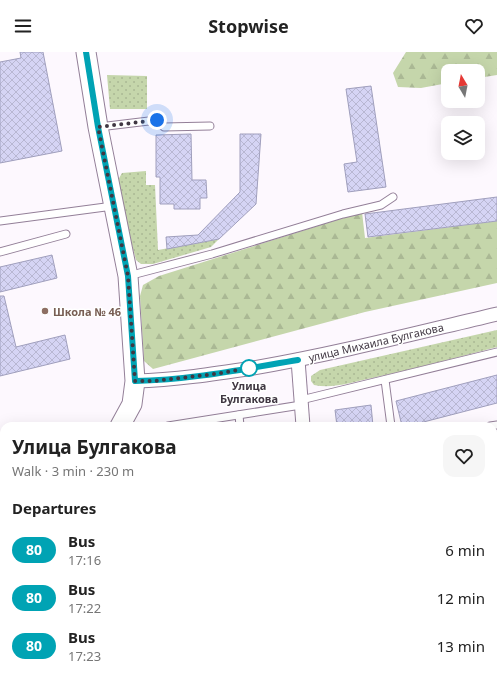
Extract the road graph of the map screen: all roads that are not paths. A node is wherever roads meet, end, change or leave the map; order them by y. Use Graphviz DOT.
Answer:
graph roads {
  1 [pos="86,52"];
  2 [pos="210,126"];
  3 [pos="98,127"];
  4 [pos="393,197"];
  5 [pos="113,206"];
  6 [pos="0,221"];
  7 [pos="66,234"];
  8 [pos="0,252"];
  9 [pos="128,276"];
  10 [pos="497,314"];
  11 [pos="497,352"];
  12 [pos="298,360"];
  13 [pos="385,380"];
  14 [pos="135,381"];
  15 [pos="301,403"];
  16 [pos="239,415"];
  17 [pos="122,422"];
  18 [pos="198,422"];
  19 [pos="240,422"];
  20 [pos="303,422"];
  21 [pos="390,422"];
  1 -- 3 [label="street"];
  2 -- 3 [label="lane"];
  3 -- 5 [label="street"];
  4 -- 9 [label="lane"];
  5 -- 6 [label="lane"];
  5 -- 9 [label="street"];
  7 -- 8 [label="lane"];
  9 -- 14 [label="street"];
  10 -- 12 [label="street, улица Михаила Булгакова"];
  11 -- 13 [label="lane"];
  12 -- 14 [label="street, улица Михаила Булгакова"];
  12 -- 15 [label="street"];
  13 -- 15 [label="lane"];
  13 -- 21 [label="lane"];
  14 -- 17 [label="street"];
  15 -- 16 [label="lane"];
  15 -- 20 [label="street"];
  16 -- 18 [label="lane"];
  16 -- 19 [label="lane"];
}
